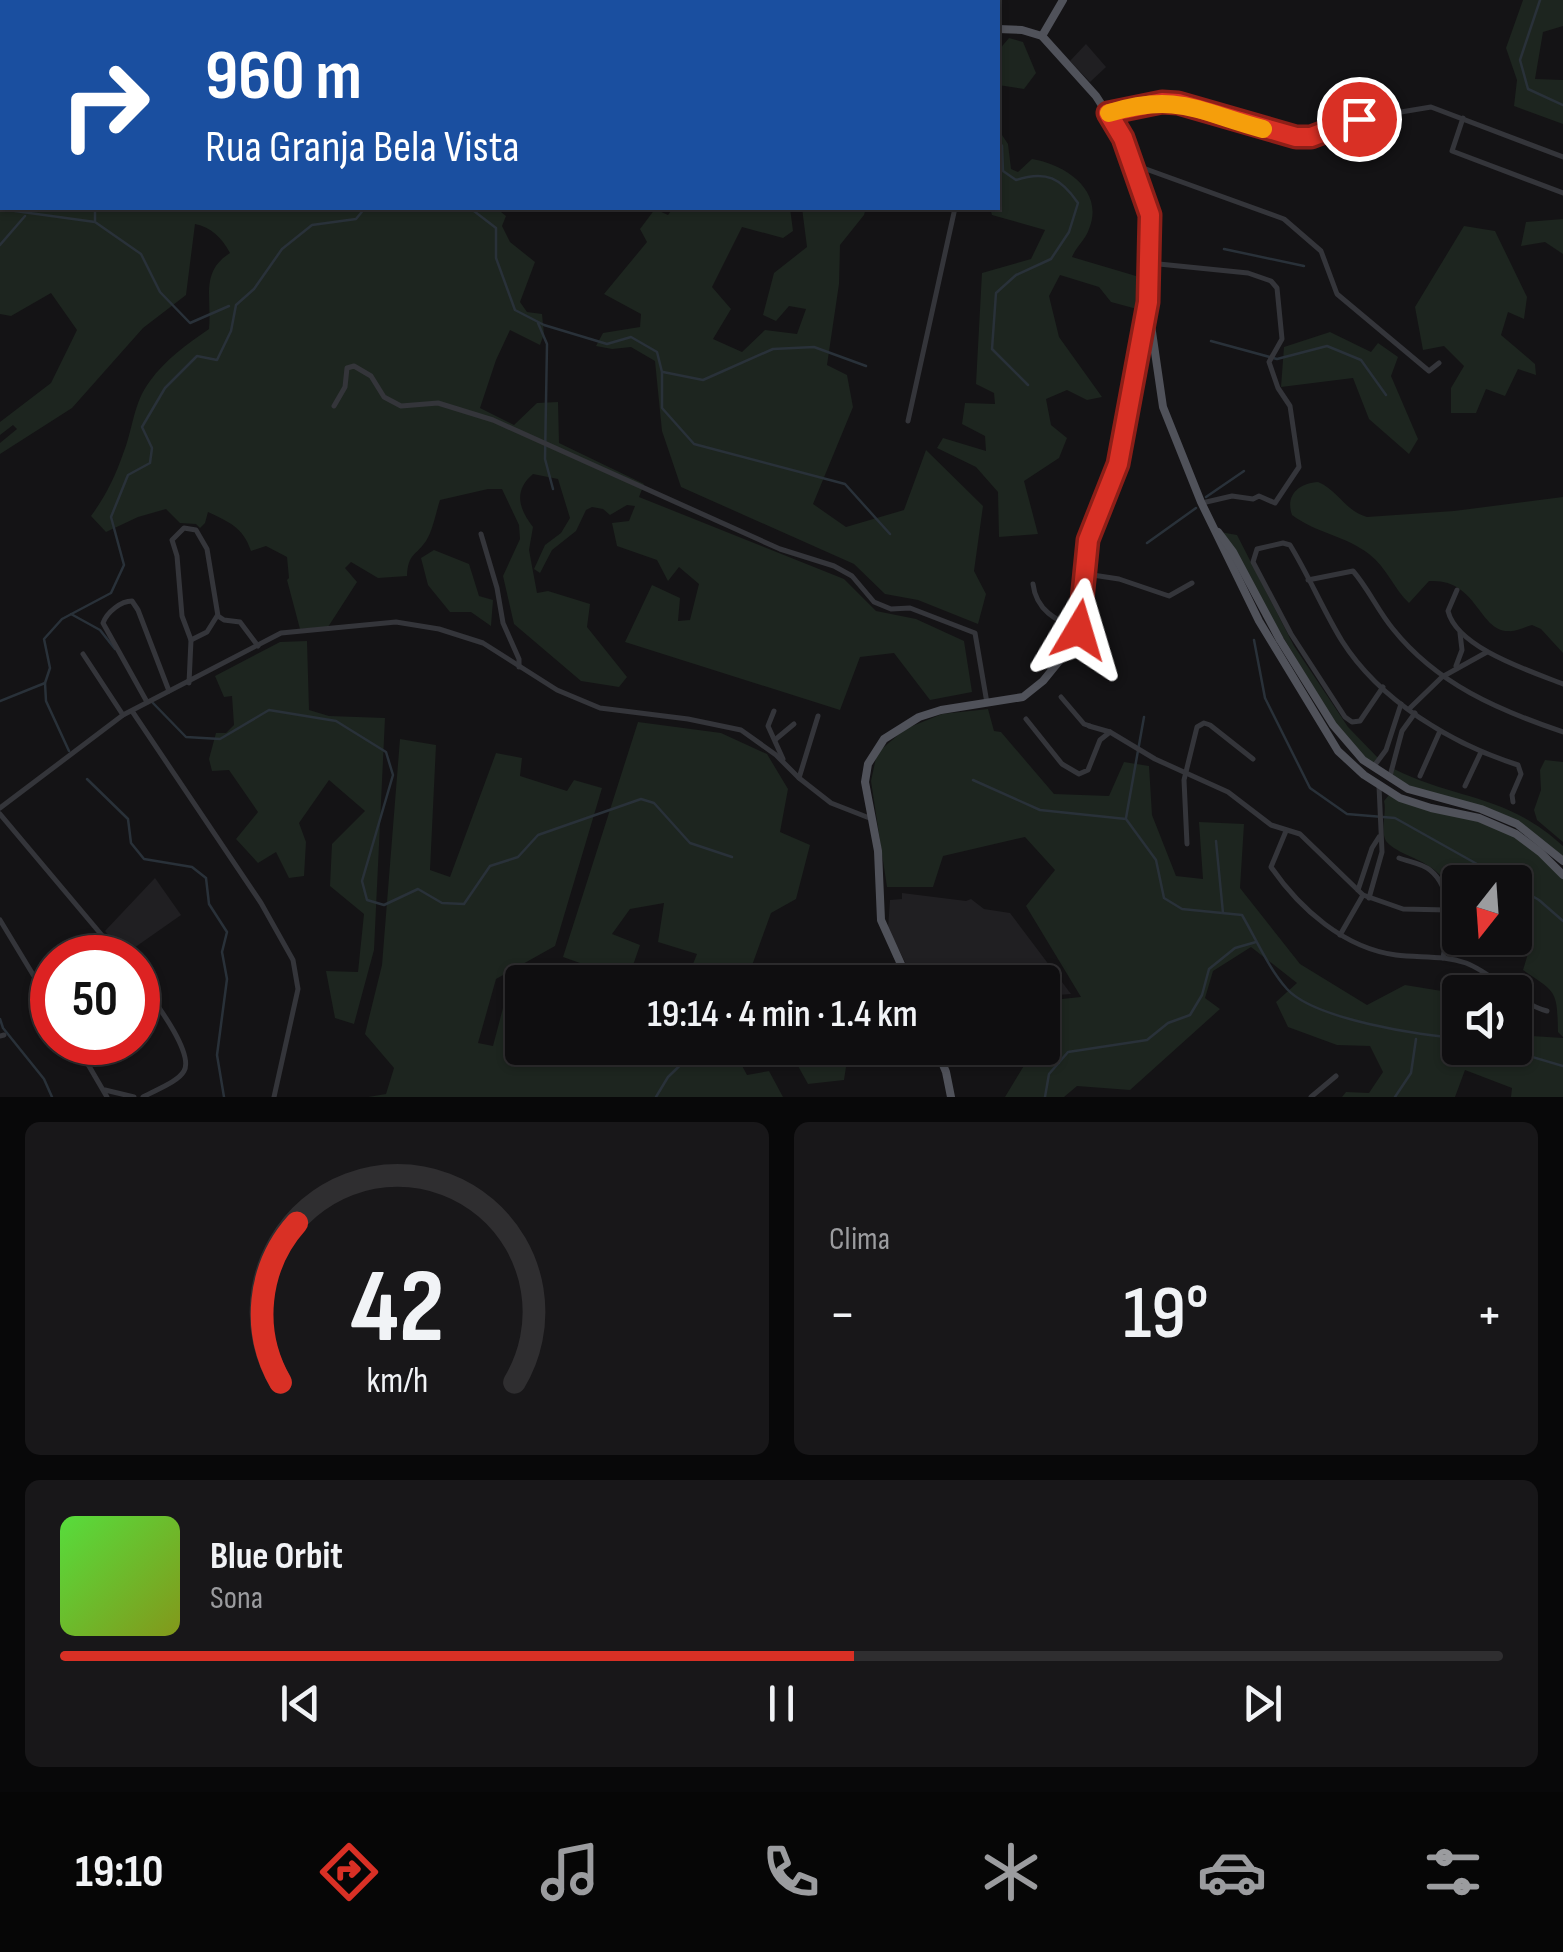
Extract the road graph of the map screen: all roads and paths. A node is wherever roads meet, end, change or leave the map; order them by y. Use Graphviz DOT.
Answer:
graph roads {
  1 [pos="1064,0"];
  2 [pos="1002,29"];
  3 [pos="1042,36"];
  4 [pos="1108,113"];
  5 [pos="1463,118"];
  6 [pos="1563,157"];
  7 [pos="1132,164"];
  8 [pos="1563,193"];
  9 [pos="955,210"];
  10 [pos="1149,263"];
  11 [pos="1148,302"];
  12 [pos="1141,334"];
  13 [pos="1152,337"];
  14 [pos="1439,363"];
  15 [pos="334,406"];
  16 [pos="908,421"];
  17 [pos="1202,503"];
  18 [pos="1210,520"];
  19 [pos="481,534"];
  20 [pos="1086,574"];
  21 [pos="1308,580"];
  22 [pos="1192,582"];
  23 [pos="1033,584"];
  24 [pos="1457,590"];
  25 [pos="218,616"];
  26 [pos="1079,630"];
  27 [pos="1459,630"];
  28 [pos="191,640"];
  29 [pos="258,646"];
  30 [pos="1489,652"];
  31 [pos="83,654"];
  32 [pos="519,666"];
  33 [pos="1456,668"];
  34 [pos="1442,677"];
  35 [pos="189,683"];
  36 [pos="1563,684"];
  37 [pos="1383,687"];
  38 [pos="169,691"];
  39 [pos="1061,697"];
  40 [pos="146,702"];
  41 [pos="1402,702"];
  42 [pos="987,704"];
  43 [pos="131,710"];
  44 [pos="774,711"];
  45 [pos="1412,711"];
  46 [pos="123,715"];
  47 [pos="818,716"];
  48 [pos="1026,719"];
  49 [pos="794,724"];
  50 [pos="1440,731"];
  51 [pos="1563,732"];
  52 [pos="1106,734"];
  53 [pos="776,739"];
  54 [pos="1386,750"];
  55 [pos="1481,752"];
  56 [pos="1395,753"];
  57 [pos="1253,759"];
  58 [pos="783,762"];
  59 [pos="1368,763"];
  60 [pos="1357,770"];
  61 [pos="1185,771"];
  62 [pos="1420,776"];
  63 [pos="799,778"];
  64 [pos="1390,779"];
  65 [pos="1379,786"];
  66 [pos="1465,786"];
  67 [pos="1408,788"];
  68 [pos="1390,793"];
  69 [pos="1400,798"];
  70 [pos="1512,802"];
  71 [pos="1382,808"];
  72 [pos="0,811"];
  73 [pos="871,814"];
  74 [pos="1287,830"];
  75 [pos="1379,837"];
  76 [pos="1186,844"];
  77 [pos="1369,855"];
  78 [pos="1380,858"];
  79 [pos="1399,858"];
  80 [pos="1563,861"];
  81 [pos="1563,875"];
  82 [pos="1442,888"];
  83 [pos="1363,894"];
  84 [pos="1442,910"];
  85 [pos="0,920"];
  86 [pos="102,935"];
  87 [pos="1340,935"];
  88 [pos="1443,955"];
  89 [pos="1443,958"];
  90 [pos="901,965"];
  91 [pos="30,970"];
  92 [pos="1547,1010"];
  93 [pos="160,1012"];
  94 [pos="89,1065"];
  95 [pos="943,1065"];
  96 [pos="1336,1076"];
  97 [pos="106,1093"];
  98 [pos="134,1097"];
  99 [pos="143,1097"];
  100 [pos="274,1097"];
  101 [pos="951,1097"];
  102 [pos="1311,1097"];
  1 -- 3 [label="main road"];
  2 -- 3 [label="main road"];
  3 -- 4 [label="main road"];
  4 -- 5 [label="street"];
  4 -- 7 [label="main road"];
  5 -- 6 [label="street"];
  5 -- 8 [label="street"];
  7 -- 10 [label="main road"];
  7 -- 14 [label="street"];
  9 -- 16 [label="street"];
  10 -- 11 [label="main road"];
  10 -- 17 [label="street"];
  11 -- 12 [label="main road"];
  11 -- 13 [label="main road"];
  12 -- 13 [label="main road"];
  12 -- 20 [label="main road"];
  13 -- 17 [label="main road"];
  15 -- 42 [label="street"];
  17 -- 18 [label="main road"];
  18 -- 59 [label="main road"];
  18 -- 60 [label="main road"];
  19 -- 32 [label="street"];
  20 -- 22 [label="street"];
  20 -- 26 [label="main road"];
  21 -- 34 [label="street"];
  21 -- 37 [label="street"];
  21 -- 37 [label="street"];
  23 -- 26 [label="street"];
  24 -- 27 [label="street"];
  25 -- 28 [label="street"];
  25 -- 28 [label="street"];
  25 -- 29 [label="street"];
  26 -- 42 [label="main road"];
  27 -- 30 [label="street"];
  27 -- 33 [label="street"];
  28 -- 35 [label="street"];
  29 -- 32 [label="street"];
  29 -- 35 [label="street"];
  30 -- 33 [label="street"];
  30 -- 36 [label="street"];
  31 -- 46 [label="street"];
  32 -- 58 [label="street"];
  33 -- 34 [label="street"];
  34 -- 45 [label="street"];
  34 -- 51 [label="street"];
  35 -- 38 [label="street"];
  37 -- 41 [label="street"];
  38 -- 40 [label="street"];
  38 -- 40 [label="street"];
  39 -- 52 [label="street"];
  40 -- 43 [label="street"];
  41 -- 45 [label="street"];
  41 -- 54 [label="street"];
  42 -- 73 [label="main road"];
  43 -- 46 [label="street"];
  43 -- 100 [label="street"];
  44 -- 53 [label="street"];
  45 -- 50 [label="street"];
  45 -- 56 [label="street"];
  46 -- 72 [label="street"];
  47 -- 63 [label="street"];
  48 -- 52 [label="street"];
  49 -- 53 [label="street"];
  50 -- 55 [label="street"];
  50 -- 62 [label="street"];
  52 -- 61 [label="street"];
  53 -- 58 [label="street"];
  54 -- 56 [label="street"];
  54 -- 59 [label="street"];
  55 -- 66 [label="street"];
  55 -- 70 [label="street"];
  56 -- 64 [label="street"];
  57 -- 61 [label="street"];
  58 -- 63 [label="street"];
  59 -- 60 [label="main road"];
  59 -- 64 [label="main road"];
  60 -- 65 [label="main road"];
  61 -- 74 [label="street"];
  61 -- 76 [label="street"];
  63 -- 73 [label="street"];
  64 -- 67 [label="main road"];
  65 -- 68 [label="main road"];
  65 -- 71 [label="street"];
  67 -- 69 [label="main road"];
  67 -- 80 [label="main road"];
  68 -- 69 [label="main road"];
  68 -- 71 [label="street"];
  69 -- 81 [label="main road"];
  71 -- 75 [label="street"];
  72 -- 86 [label="street"];
  73 -- 90 [label="main road"];
  74 -- 83 [label="street"];
  74 -- 87 [label="street"];
  75 -- 77 [label="street"];
  75 -- 78 [label="street"];
  77 -- 78 [label="street"];
  77 -- 83 [label="street"];
  78 -- 83 [label="street"];
  79 -- 82 [label="street"];
  83 -- 84 [label="street"];
  83 -- 87 [label="street"];
  85 -- 91 [label="street"];
  87 -- 89 [label="street"];
  88 -- 89 [label="street"];
  89 -- 92 [label="street"];
  93 -- 99 [label="street"];
  94 -- 97 [label="street"];
  95 -- 101 [label="main road"];
  96 -- 102 [label="street"];
  97 -- 98 [label="street"];
}
